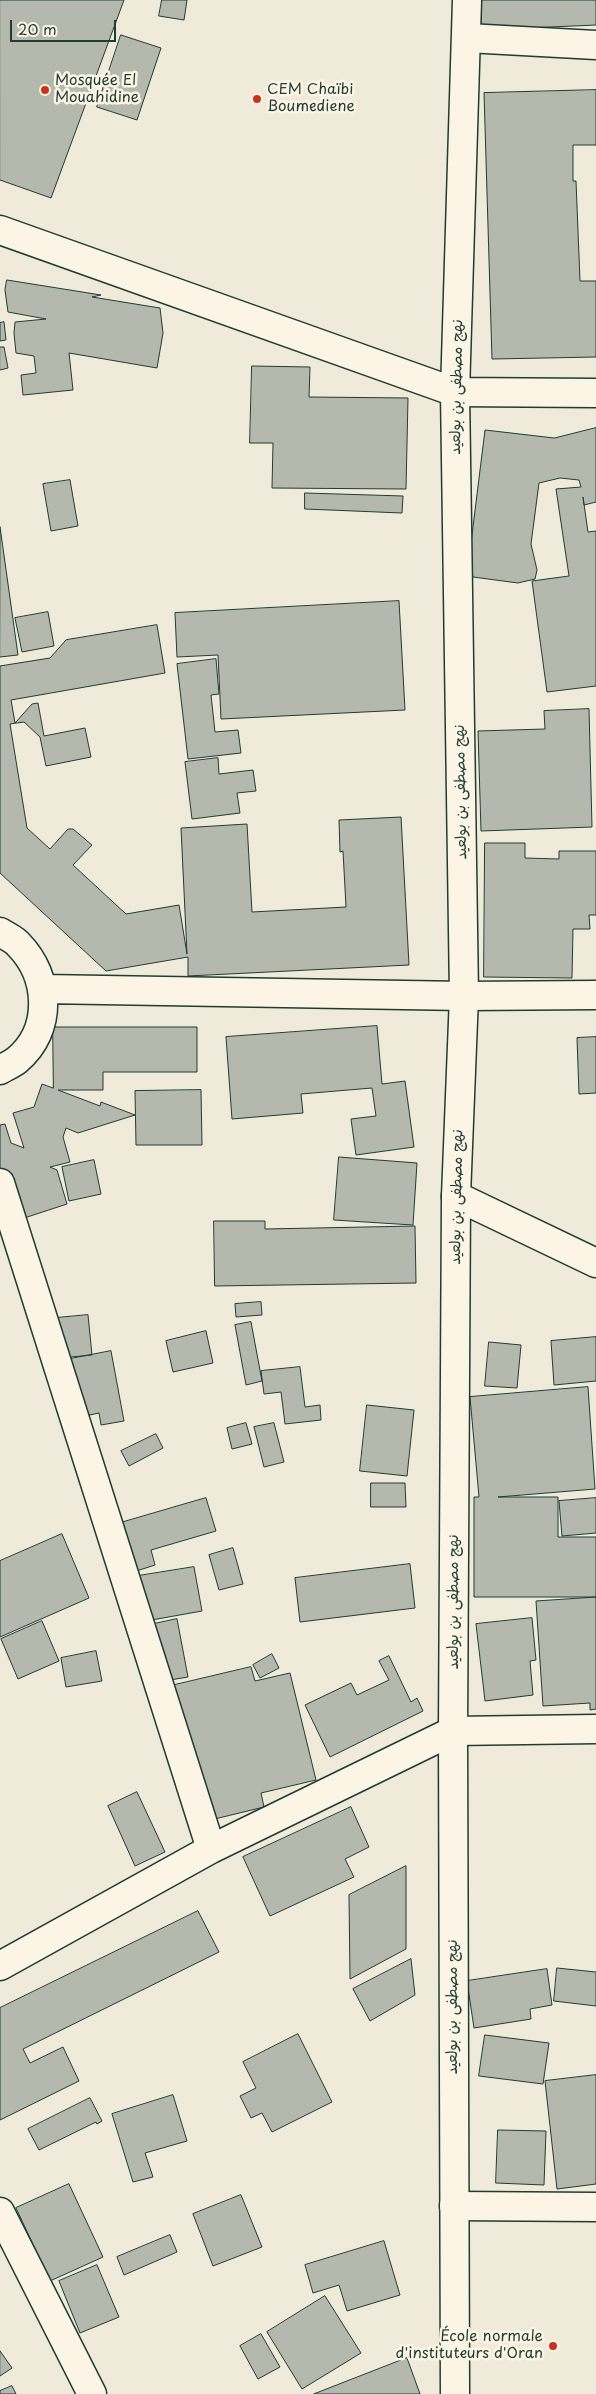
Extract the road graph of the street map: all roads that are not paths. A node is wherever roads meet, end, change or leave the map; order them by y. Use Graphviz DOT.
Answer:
graph roads {
  1 [pos="466,0"];
  2 [pos="467,38"];
  3 [pos="596,45"];
  4 [pos="0,230"];
  5 [pos="455,392"];
  6 [pos="596,393"];
  7 [pos="0,932"];
  8 [pos="39,977"];
  9 [pos="596,995"];
  10 [pos="464,996"];
  11 [pos="0,1070"];
  12 [pos="0,1184"];
  13 [pos="456,1196"];
  14 [pos="596,1263"];
  15 [pos="596,1729"];
  16 [pos="453,1731"];
  17 [pos="211,1849"];
  18 [pos="0,1966"];
  19 [pos="454,2206"];
  20 [pos="596,2207"];
  21 [pos="0,2212"];
  22 [pos="92,2394"];
  23 [pos="455,2394"];
  1 -- 2 [label="street, نهج مصطفى بن بولعيد"];
  2 -- 3 [label="street"];
  2 -- 5 [label="street, نهج مصطفى بن بولعيد"];
  4 -- 5 [label="street"];
  5 -- 6 [label="street"];
  5 -- 10 [label="street, نهج مصطفى بن بولعيد"];
  7 -- 8 [label="street"];
  8 -- 10 [label="street"];
  8 -- 11 [label="street"];
  9 -- 10 [label="street"];
  10 -- 13 [label="street, نهج مصطفى بن بولعيد"];
  12 -- 17 [label="street"];
  13 -- 14 [label="street"];
  13 -- 16 [label="street, نهج مصطفى بن بولعيد"];
  15 -- 16 [label="street"];
  16 -- 17 [label="street"];
  16 -- 19 [label="street, نهج مصطفى بن بولعيد"];
  17 -- 18 [label="street"];
  19 -- 20 [label="street"];
  19 -- 23 [label="street, نهج مصطفى بن بولعيد"];
  21 -- 22 [label="street"];
}
